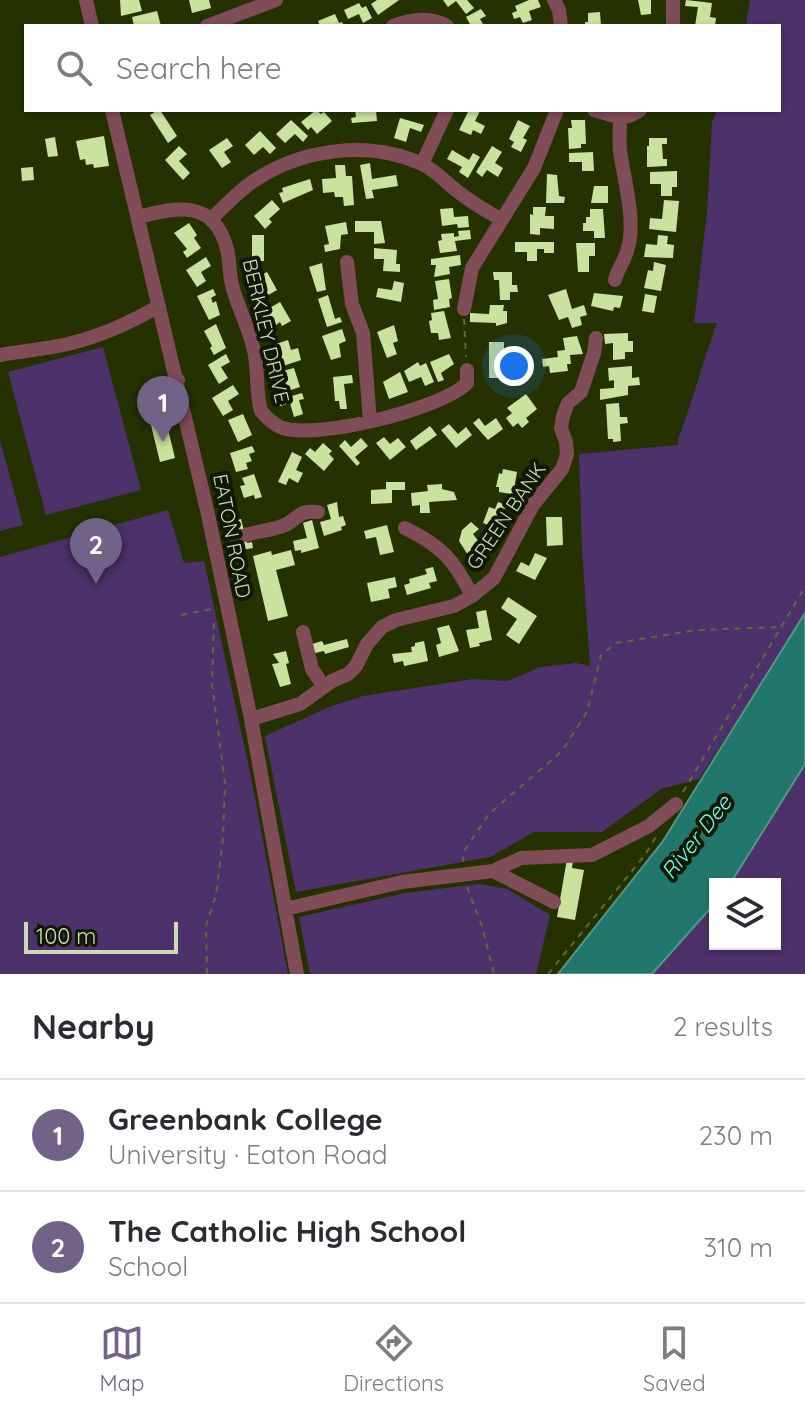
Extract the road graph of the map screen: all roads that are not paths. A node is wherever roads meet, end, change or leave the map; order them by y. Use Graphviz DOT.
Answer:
graph roads {
  1 [pos="86,0"];
  2 [pos="276,0"];
  3 [pos="554,0"];
  4 [pos="673,0"];
  5 [pos="92,24"];
  6 [pos="212,24"];
  7 [pos="399,24"];
  8 [pos="442,24"];
  9 [pos="561,24"];
  10 [pos="673,24"];
  11 [pos="112,112"];
  12 [pos="446,112"];
  13 [pos="556,112"];
  14 [pos="600,112"];
  15 [pos="637,112"];
  16 [pos="620,119"];
  17 [pos="422,164"];
  18 [pos="138,217"];
  19 [pos="212,218"];
  20 [pos="502,220"];
  21 [pos="351,270"];
  22 [pos="613,271"];
  23 [pos="159,306"];
  24 [pos="464,309"];
  25 [pos="596,338"];
  26 [pos="0,355"];
  27 [pos="178,380"];
  28 [pos="469,382"];
  29 [pos="158,418"];
  30 [pos="370,421"];
  31 [pos="318,512"];
  32 [pos="405,528"];
  33 [pos="246,535"];
  34 [pos="472,596"];
  35 [pos="303,632"];
  36 [pos="324,687"];
  37 [pos="251,719"];
  38 [pos="676,804"];
  39 [pos="493,871"];
  40 [pos="554,902"];
  41 [pos="285,909"];
  42 [pos="297,974"];
  1 -- 5 [label="street"];
  2 -- 6 [label="street"];
  3 -- 9 [label="street"];
  4 -- 10 [label="street"];
  7 -- 8 [label="street"];
  11 -- 18 [label="street, EATON ROAD"];
  12 -- 17 [label="street"];
  13 -- 20 [label="street"];
  14 -- 16 [label="street"];
  15 -- 16 [label="street"];
  16 -- 22 [label="street"];
  17 -- 19 [label="street"];
  17 -- 20 [label="street"];
  18 -- 19 [label="street"];
  18 -- 23 [label="street, EATON ROAD"];
  19 -- 30 [label="street, BERKLEY DRIVE"];
  20 -- 24 [label="street"];
  21 -- 30 [label="street"];
  23 -- 26 [label="street"];
  23 -- 27 [label="street, EATON ROAD"];
  25 -- 34 [label="street, GREEN BANK"];
  27 -- 29 [label="street"];
  27 -- 37 [label="street, EATON ROAD"];
  28 -- 30 [label="street, BERKLEY DRIVE"];
  31 -- 33 [label="street"];
  32 -- 34 [label="street"];
  34 -- 36 [label="street, GREEN BANK"];
  35 -- 36 [label="street"];
  36 -- 37 [label="street, GREEN BANK"];
  37 -- 41 [label="street, EATON ROAD"];
  38 -- 39 [label="street"];
  39 -- 40 [label="street"];
  39 -- 41 [label="street"];
  41 -- 42 [label="street, EATON ROAD"];
}
